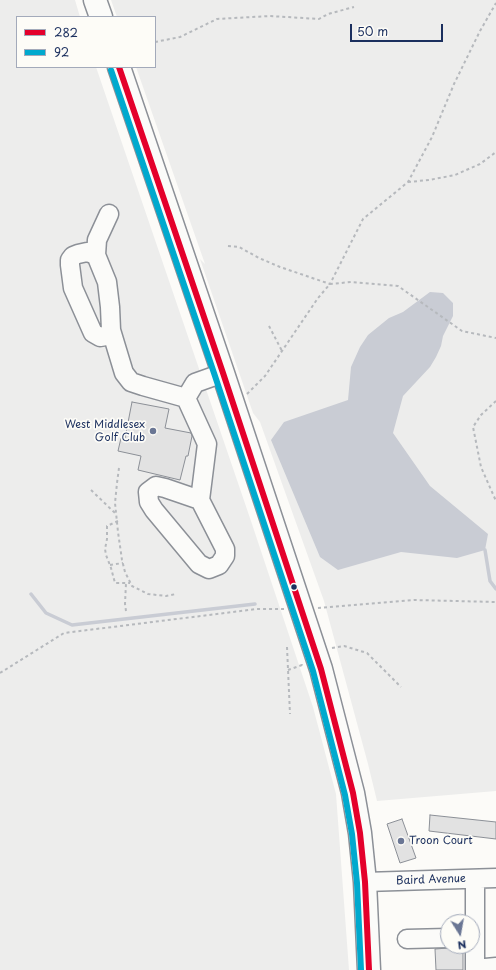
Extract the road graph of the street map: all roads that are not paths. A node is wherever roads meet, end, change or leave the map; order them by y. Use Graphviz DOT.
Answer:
graph roads {
  1 [pos="95,0"];
  2 [pos="101,16"];
  3 [pos="119,68"];
  4 [pos="109,214"];
  5 [pos="96,254"];
  6 [pos="110,330"];
  7 [pos="222,373"];
  8 [pos="186,398"];
  9 [pos="200,500"];
  10 [pos="496,878"];
  11 [pos="475,879"];
  12 [pos="365,882"];
  13 [pos="474,914"];
  14 [pos="440,938"];
  15 [pos="407,939"];
  16 [pos="475,954"];
  17 [pos="496,967"];
  18 [pos="475,969"];
  19 [pos="369,970"];
  1 -- 2 [label="main road"];
  3 -- 7 [label="main road"];
  4 -- 5 [label="street"];
  5 -- 6 [label="street"];
  5 -- 6 [label="street"];
  6 -- 8 [label="street"];
  7 -- 8 [label="street"];
  7 -- 12 [label="main road"];
  8 -- 9 [label="street"];
  9 -- 9 [label="street"];
  10 -- 11 [label="street, Baird Avenue"];
  11 -- 12 [label="street, Baird Avenue"];
  11 -- 13 [label="street"];
  12 -- 19 [label="main road"];
  14 -- 15 [label="street"];
  16 -- 18 [label="street"];
  17 -- 18 [label="street"];
}
